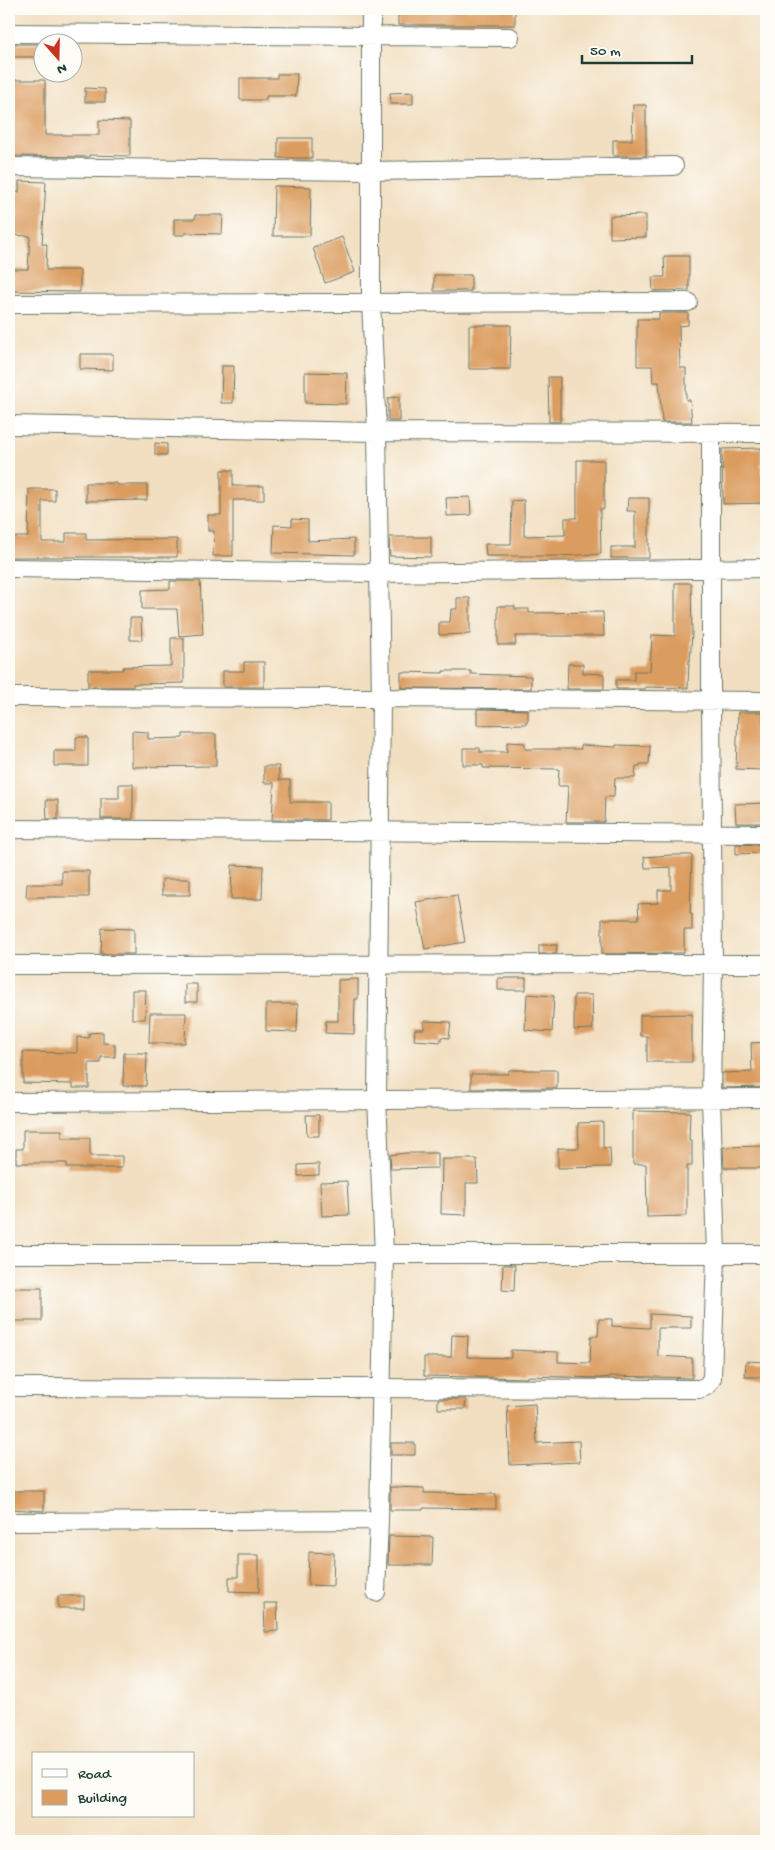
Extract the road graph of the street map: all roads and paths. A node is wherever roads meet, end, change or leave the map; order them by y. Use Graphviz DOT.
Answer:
graph roads {
  1 [pos="371,9"];
  2 [pos="9,33"];
  3 [pos="371,36"];
  4 [pos="510,37"];
  5 [pos="674,166"];
  6 [pos="9,167"];
  7 [pos="371,171"];
  8 [pos="371,302"];
  9 [pos="688,302"];
  10 [pos="9,304"];
  11 [pos="9,425"];
  12 [pos="377,432"];
  13 [pos="711,433"];
  14 [pos="766,433"];
  15 [pos="9,568"];
  16 [pos="766,568"];
  17 [pos="711,569"];
  18 [pos="380,573"];
  19 [pos="9,698"];
  20 [pos="381,698"];
  21 [pos="711,700"];
  22 [pos="766,701"];
  23 [pos="9,829"];
  24 [pos="380,831"];
  25 [pos="713,834"];
  26 [pos="766,834"];
  27 [pos="380,963"];
  28 [pos="766,964"];
  29 [pos="9,965"];
  30 [pos="714,965"];
  31 [pos="766,1098"];
  32 [pos="378,1099"];
  33 [pos="711,1099"];
  34 [pos="9,1102"];
  35 [pos="384,1253"];
  36 [pos="9,1254"];
  37 [pos="716,1254"];
  38 [pos="766,1254"];
  39 [pos="9,1387"];
  40 [pos="382,1387"];
  41 [pos="379,1520"];
  42 [pos="9,1522"];
  43 [pos="376,1592"];
  1 -- 3 [label="street"];
  2 -- 3 [label="street"];
  3 -- 4 [label="street"];
  3 -- 7 [label="street"];
  5 -- 7 [label="street"];
  6 -- 7 [label="street"];
  7 -- 8 [label="street"];
  8 -- 9 [label="street"];
  8 -- 10 [label="street"];
  8 -- 12 [label="street"];
  11 -- 12 [label="street"];
  12 -- 13 [label="street"];
  12 -- 18 [label="street"];
  13 -- 14 [label="street"];
  13 -- 17 [label="street"];
  15 -- 18 [label="street"];
  16 -- 17 [label="street"];
  17 -- 18 [label="street"];
  17 -- 21 [label="street"];
  18 -- 20 [label="street"];
  19 -- 20 [label="street"];
  20 -- 21 [label="street"];
  20 -- 24 [label="street"];
  21 -- 22 [label="street"];
  21 -- 25 [label="street"];
  23 -- 24 [label="street"];
  24 -- 25 [label="street"];
  24 -- 27 [label="street"];
  25 -- 26 [label="street"];
  25 -- 30 [label="street"];
  27 -- 29 [label="street"];
  27 -- 30 [label="street"];
  27 -- 32 [label="street"];
  28 -- 30 [label="street"];
  30 -- 33 [label="street"];
  31 -- 33 [label="street"];
  32 -- 33 [label="street"];
  32 -- 34 [label="street"];
  32 -- 35 [label="street"];
  33 -- 37 [label="street"];
  35 -- 36 [label="street"];
  35 -- 37 [label="street"];
  35 -- 40 [label="street"];
  37 -- 38 [label="street"];
  37 -- 40 [label="street"];
  39 -- 40 [label="street"];
  40 -- 41 [label="street"];
  41 -- 42 [label="street"];
  41 -- 43 [label="street"];
}
